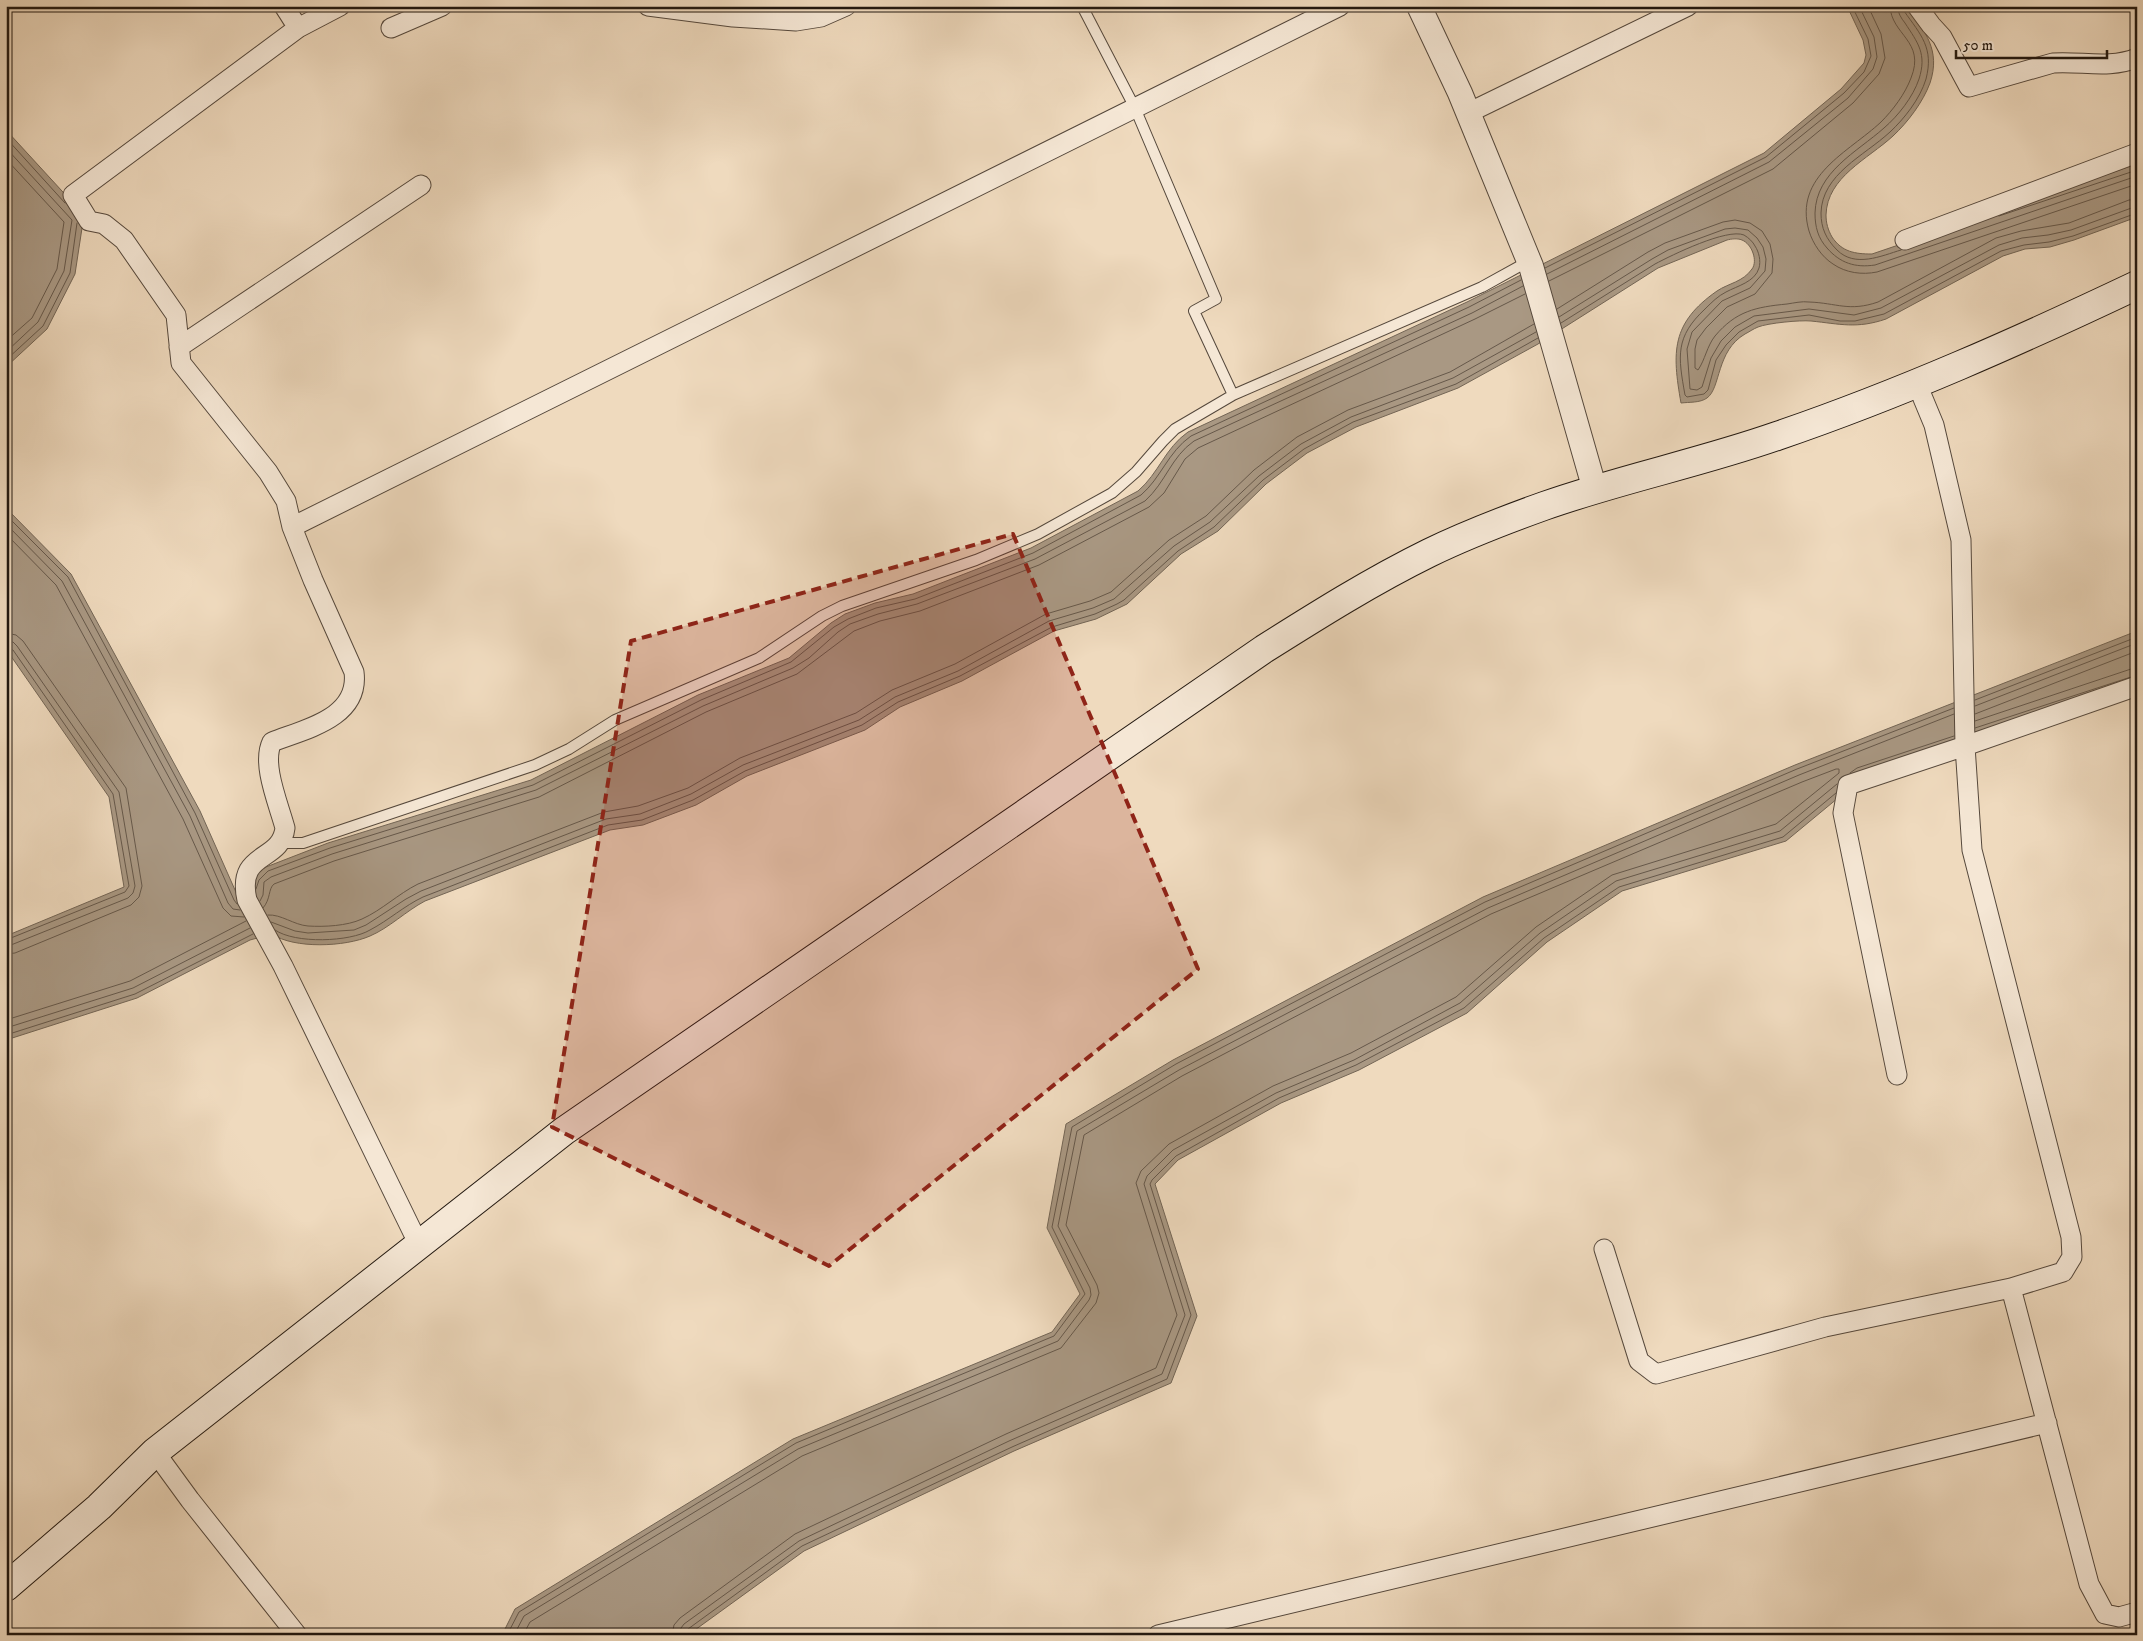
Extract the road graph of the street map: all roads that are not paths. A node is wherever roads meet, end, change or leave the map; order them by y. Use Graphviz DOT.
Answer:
graph roads {
  1 [pos="284,6"];
  2 [pos="340,6"];
  3 [pos="442,6"];
  4 [pos="648,6"];
  5 [pos="846,6"];
  6 [pos="1082,6"];
  7 [pos="1340,6"];
  8 [pos="1419,6"];
  9 [pos="1688,6"];
  10 [pos="1917,6"];
  11 [pos="298,28"];
  12 [pos="391,28"];
  13 [pos="2137,58"];
  14 [pos="1135,108"];
  15 [pos="1468,113"];
  16 [pos="2137,153"];
  17 [pos="421,185"];
  18 [pos="1905,240"];
  19 [pos="1530,264"];
  20 [pos="2137,285"];
  21 [pos="179,347"];
  22 [pos="1917,384"];
  23 [pos="1233,395"];
  24 [pos="1595,490"];
  25 [pos="292,528"];
  26 [pos="2137,686"];
  27 [pos="1965,746"];
  28 [pos="279,843"];
  29 [pos="1897,1075"];
  30 [pos="419,1245"];
  31 [pos="1604,1249"];
  32 [pos="2011,1288"];
  33 [pos="2047,1424"];
  34 [pos="156,1452"];
  35 [pos="6,1587"];
  36 [pos="2137,1612"];
  37 [pos="297,1635"];
  38 [pos="1158,1635"];
  1 -- 11 [label="street"];
  2 -- 11 [label="street"];
  3 -- 12 [label="street"];
  4 -- 5 [label="street"];
  6 -- 14 [label="lane"];
  7 -- 14 [label="street"];
  8 -- 15 [label="street"];
  9 -- 15 [label="street"];
  10 -- 13 [label="street"];
  11 -- 21 [label="street"];
  14 -- 23 [label="lane"];
  14 -- 25 [label="street"];
  15 -- 19 [label="street"];
  16 -- 18 [label="street"];
  17 -- 21 [label="street"];
  19 -- 23 [label="lane"];
  19 -- 24 [label="street"];
  20 -- 22 [label="main road"];
  21 -- 25 [label="street"];
  22 -- 24 [label="main road"];
  22 -- 27 [label="street"];
  23 -- 28 [label="lane"];
  24 -- 30 [label="main road"];
  25 -- 28 [label="street"];
  26 -- 27 [label="street"];
  27 -- 29 [label="street"];
  27 -- 32 [label="street"];
  28 -- 30 [label="street"];
  30 -- 34 [label="main road"];
  31 -- 32 [label="street"];
  32 -- 33 [label="street"];
  33 -- 36 [label="street"];
  33 -- 38 [label="street"];
  34 -- 35 [label="main road"];
  34 -- 37 [label="street"];
}
